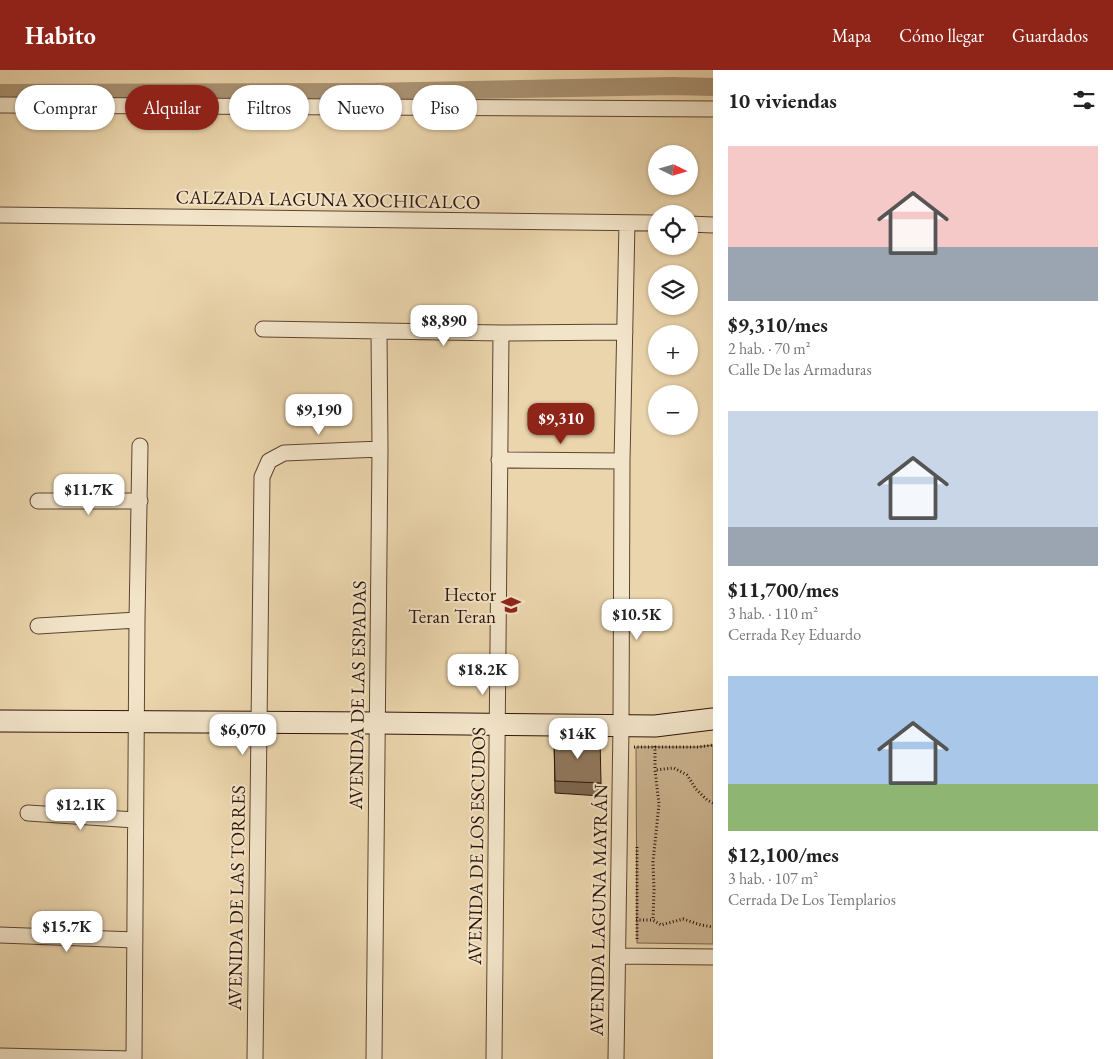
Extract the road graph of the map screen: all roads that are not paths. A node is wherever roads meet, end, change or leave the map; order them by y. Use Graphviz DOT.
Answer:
graph roads {
  1 [pos="0,105"];
  2 [pos="713,110"];
  3 [pos="0,216"];
  4 [pos="628,222"];
  5 [pos="648,223"];
  6 [pos="698,224"];
  7 [pos="713,225"];
  8 [pos="263,328"];
  9 [pos="379,331"];
  10 [pos="625,332"];
  11 [pos="501,333"];
  12 [pos="140,446"];
  13 [pos="380,449"];
  14 [pos="499,460"];
  15 [pos="622,461"];
  16 [pos="38,501"];
  17 [pos="140,501"];
  18 [pos="137,620"];
  19 [pos="38,626"];
  20 [pos="713,720"];
  21 [pos="0,721"];
  22 [pos="137,721"];
  23 [pos="258,722"];
  24 [pos="376,722"];
  25 [pos="498,724"];
  26 [pos="621,736"];
  27 [pos="28,813"];
  28 [pos="135,820"];
  29 [pos="0,935"];
  30 [pos="134,940"];
  31 [pos="618,956"];
  32 [pos="713,957"];
  33 [pos="0,1056"];
  34 [pos="132,1059"];
  35 [pos="254,1059"];
  36 [pos="374,1059"];
  37 [pos="494,1059"];
  38 [pos="616,1059"];
  1 -- 2 [label="street"];
  3 -- 4 [label="street, CALZADA LAGUNA XOCHICALCO"];
  4 -- 5 [label="street, CALZADA LAGUNA XOCHICALCO"];
  4 -- 10 [label="street, AVENIDA LAGUNA MAYRÁN"];
  6 -- 7 [label="street"];
  8 -- 9 [label="street"];
  9 -- 11 [label="street"];
  9 -- 13 [label="street, AVENIDA DE LAS ESPADAS"];
  10 -- 11 [label="street"];
  10 -- 15 [label="street, AVENIDA LAGUNA MAYRÁN"];
  11 -- 14 [label="street, AVENIDA DE LOS ESCUDOS"];
  12 -- 17 [label="street"];
  13 -- 23 [label="street, AVENIDA DE LAS TORRES"];
  13 -- 24 [label="street, AVENIDA DE LAS ESPADAS"];
  14 -- 15 [label="street"];
  14 -- 25 [label="street, AVENIDA DE LOS ESCUDOS"];
  15 -- 26 [label="street, AVENIDA LAGUNA MAYRÁN"];
  16 -- 17 [label="street"];
  17 -- 18 [label="street"];
  18 -- 19 [label="street"];
  18 -- 22 [label="street"];
  20 -- 26 [label="street"];
  21 -- 22 [label="street"];
  22 -- 23 [label="street"];
  22 -- 28 [label="street"];
  23 -- 24 [label="street"];
  23 -- 35 [label="street, AVENIDA DE LAS TORRES"];
  24 -- 25 [label="street"];
  24 -- 36 [label="street, AVENIDA DE LAS ESPADAS"];
  25 -- 26 [label="street"];
  25 -- 37 [label="street, AVENIDA DE LOS ESCUDOS"];
  26 -- 31 [label="street, AVENIDA LAGUNA MAYRÁN"];
  27 -- 28 [label="street"];
  28 -- 30 [label="street"];
  29 -- 30 [label="street"];
  30 -- 34 [label="street"];
  31 -- 32 [label="street"];
  31 -- 38 [label="street, AVENIDA LAGUNA MAYRÁN"];
  33 -- 34 [label="street"];
}
